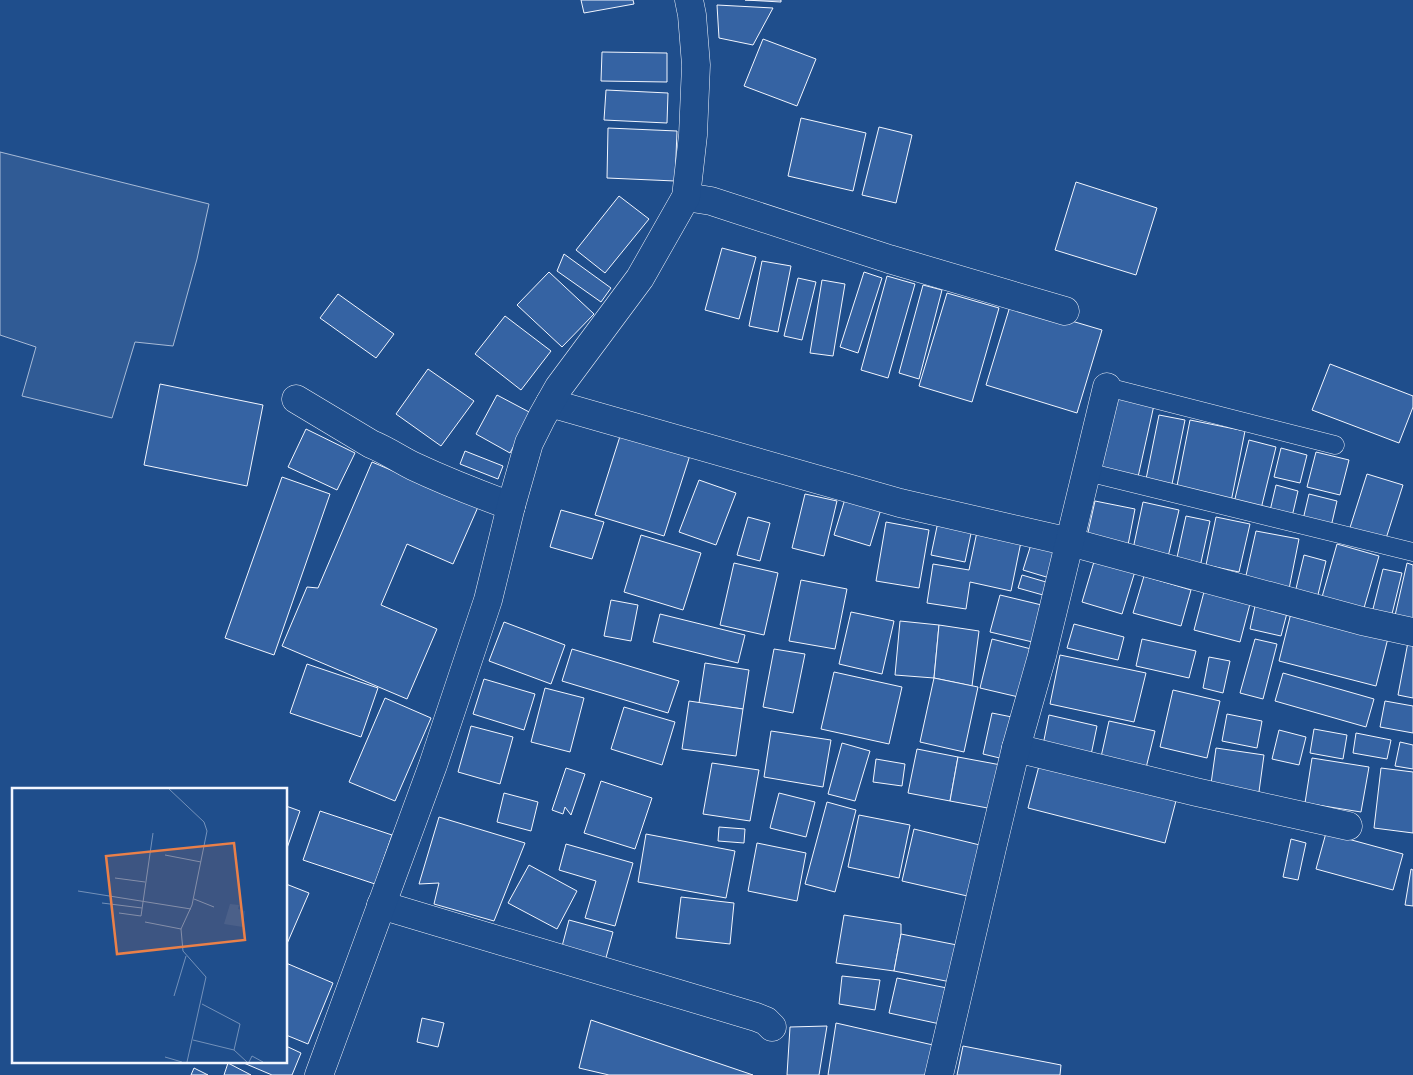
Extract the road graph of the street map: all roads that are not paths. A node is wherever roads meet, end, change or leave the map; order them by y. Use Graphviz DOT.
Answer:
graph roads {
  1 [pos="689,0"];
  2 [pos="686,197"];
  3 [pos="1065,311"];
  4 [pos="1106,387"];
  5 [pos="296,400"];
  6 [pos="550,403"];
  7 [pos="1335,445"];
  8 [pos="1087,472"];
  9 [pos="511,506"];
  10 [pos="1070,542"];
  11 [pos="1413,552"];
  12 [pos="1413,632"];
  13 [pos="1016,748"];
  14 [pos="1348,826"];
  15 [pos="381,905"];
  16 [pos="772,1027"];
  17 [pos="319,1075"];
  18 [pos="939,1075"];
  1 -- 2 [label="street"];
  2 -- 3 [label="street"];
  2 -- 6 [label="street"];
  4 -- 7 [label="lane"];
  4 -- 8 [label="street"];
  5 -- 9 [label="street"];
  6 -- 9 [label="street"];
  6 -- 10 [label="street"];
  8 -- 10 [label="street"];
  8 -- 11 [label="lane"];
  9 -- 15 [label="street"];
  10 -- 12 [label="street"];
  10 -- 13 [label="street"];
  13 -- 14 [label="street"];
  13 -- 18 [label="street"];
  15 -- 16 [label="street"];
  15 -- 17 [label="street"];
}
